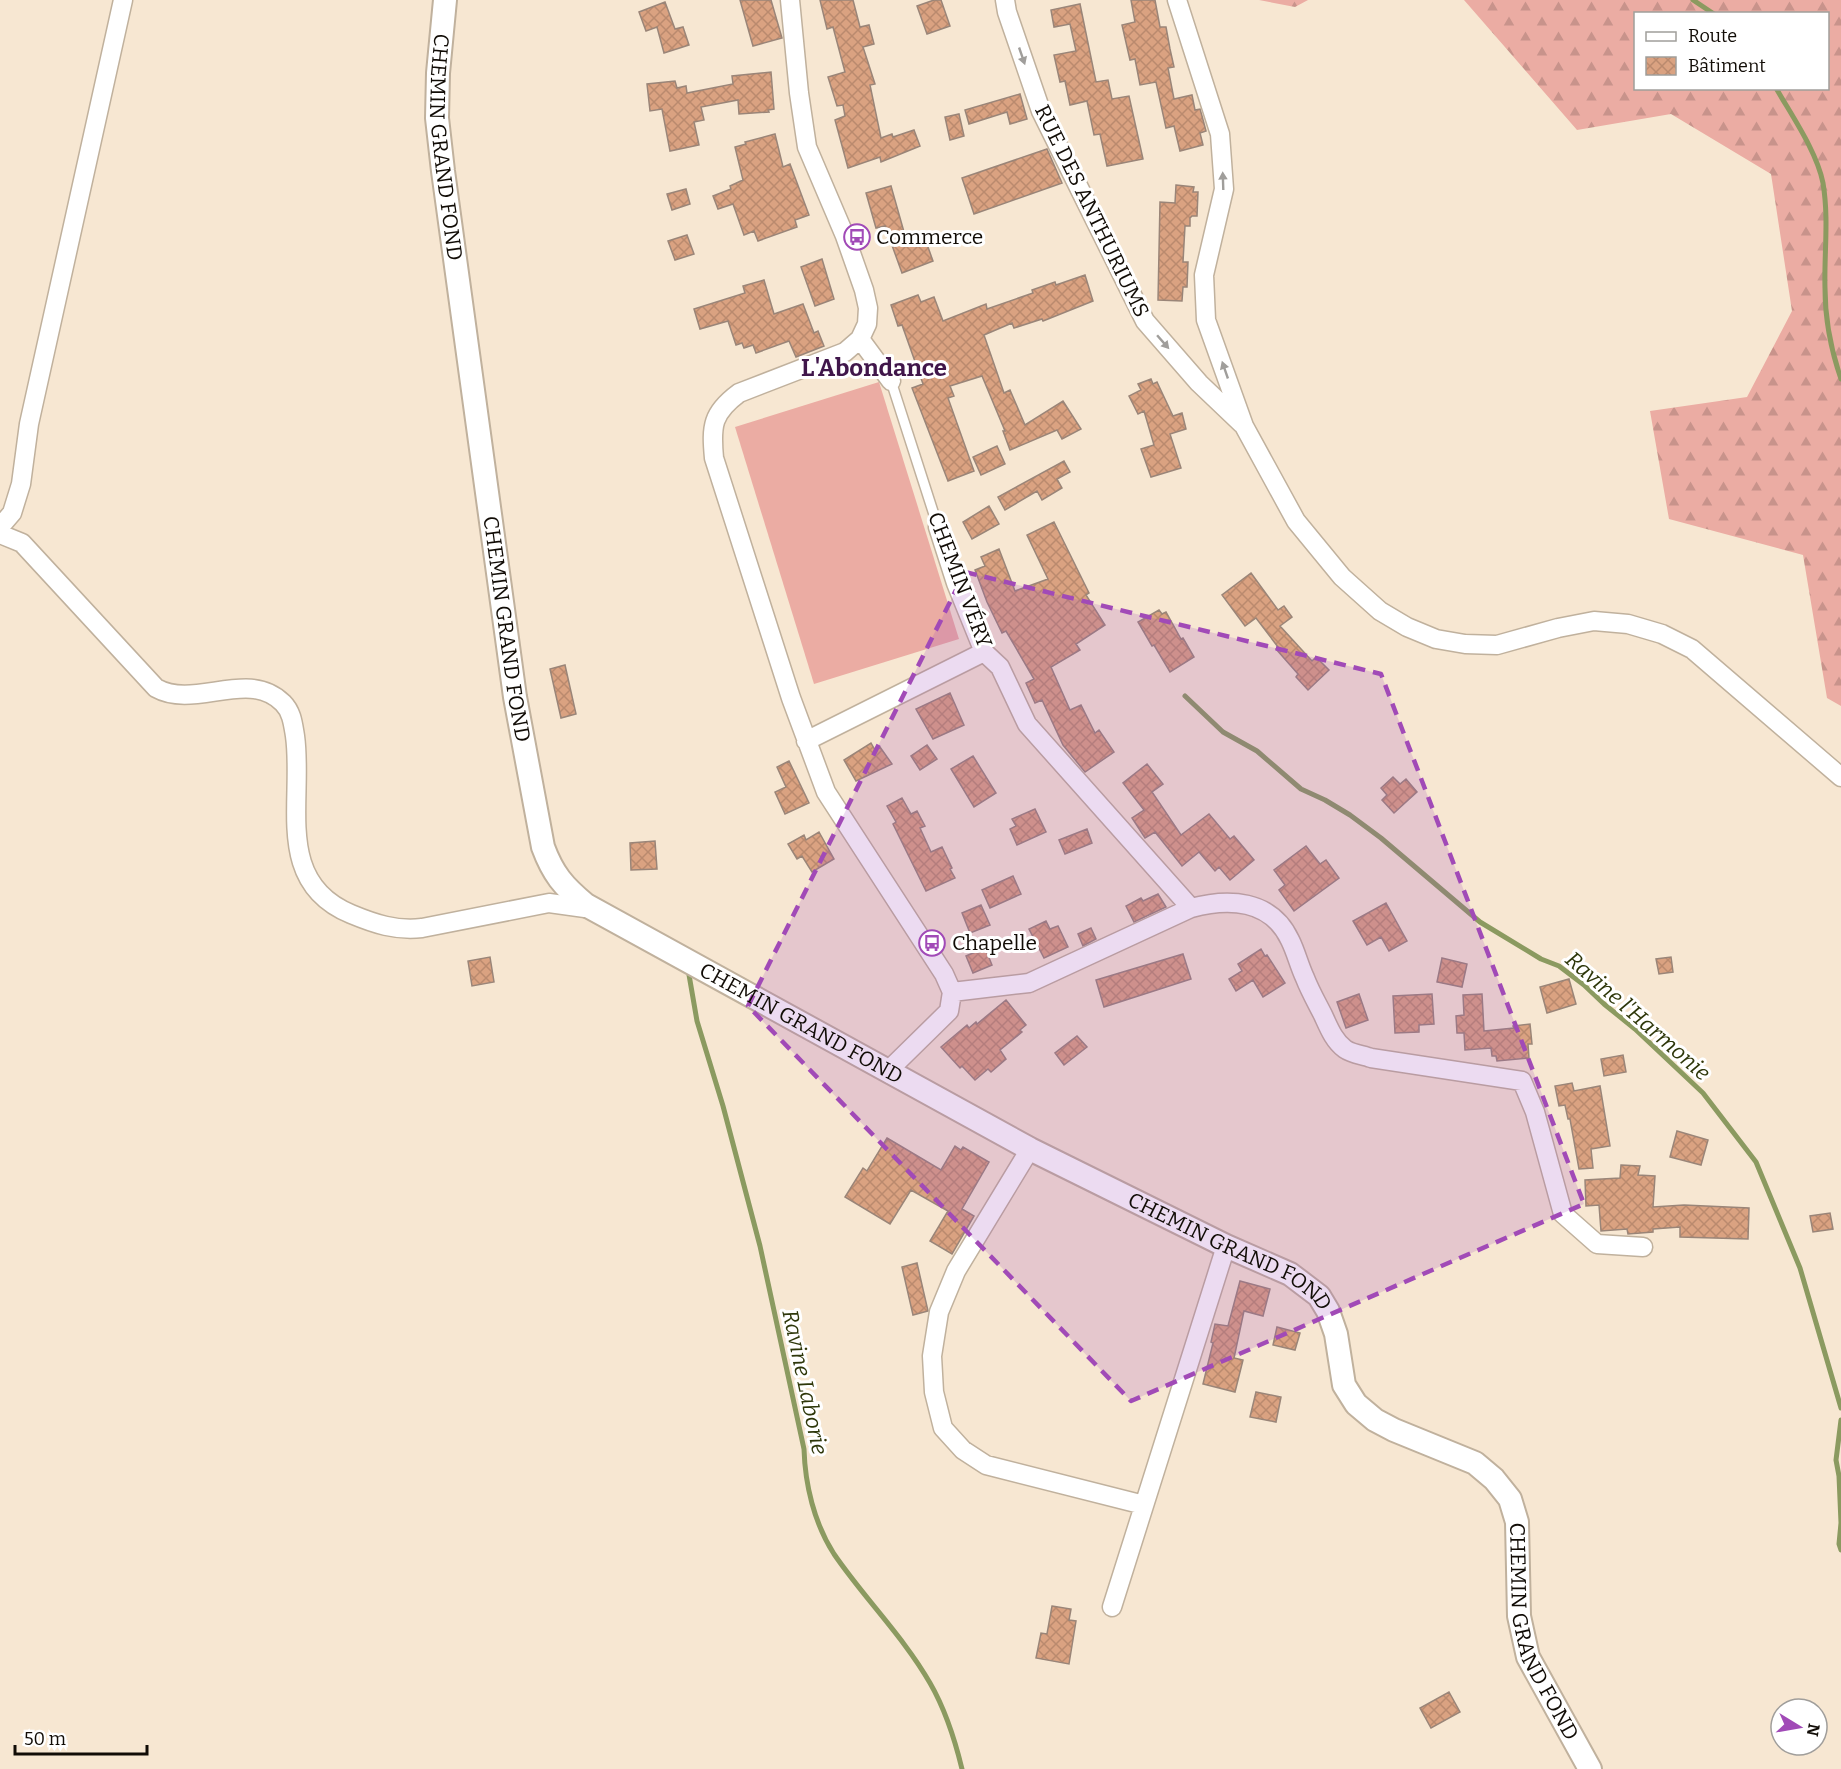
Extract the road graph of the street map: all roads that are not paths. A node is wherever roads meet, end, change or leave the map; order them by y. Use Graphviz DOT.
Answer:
graph roads {
  1 [pos="123,0"];
  2 [pos="445,0"];
  3 [pos="790,0"];
  4 [pos="1005,0"];
  5 [pos="1177,0"];
  6 [pos="860,339"];
  7 [pos="891,381"];
  8 [pos="1244,426"];
  9 [pos="0,527"];
  10 [pos="938,527"];
  11 [pos="0,534"];
  12 [pos="984,652"];
  13 [pos="806,741"];
  14 [pos="1841,777"];
  15 [pos="586,905"];
  16 [pos="1191,908"];
  17 [pos="952,992"];
  18 [pos="890,1074"];
  19 [pos="1030,1149"];
  20 [pos="1226,1246"];
  21 [pos="1642,1247"];
  22 [pos="1144,1505"];
  23 [pos="1112,1607"];
  24 [pos="1590,1769"];
  1 -- 9 [label="street"];
  2 -- 15 [label="street, CHEMIN GRAND FOND"];
  3 -- 6 [label="street"];
  4 -- 8 [label="street, RUE DES ANTHURIUMS, one-way"];
  8 -- 5 [label="street, one-way"];
  6 -- 7 [label="street, CHEMIN VÉRY"];
  6 -- 13 [label="street"];
  7 -- 10 [label="lane, CHEMIN VÉRY"];
  8 -- 14 [label="street"];
  10 -- 12 [label="street, CHEMIN VÉRY"];
  11 -- 15 [label="street"];
  12 -- 13 [label="street"];
  12 -- 16 [label="street, CHEMIN VÉRY"];
  13 -- 17 [label="street"];
  15 -- 18 [label="street, CHEMIN GRAND FOND"];
  16 -- 17 [label="street"];
  16 -- 21 [label="street"];
  17 -- 18 [label="street"];
  18 -- 19 [label="street, CHEMIN GRAND FOND"];
  19 -- 20 [label="street, CHEMIN GRAND FOND"];
  19 -- 22 [label="street"];
  20 -- 22 [label="street"];
  20 -- 24 [label="street, CHEMIN GRAND FOND"];
  22 -- 23 [label="street"];
}
